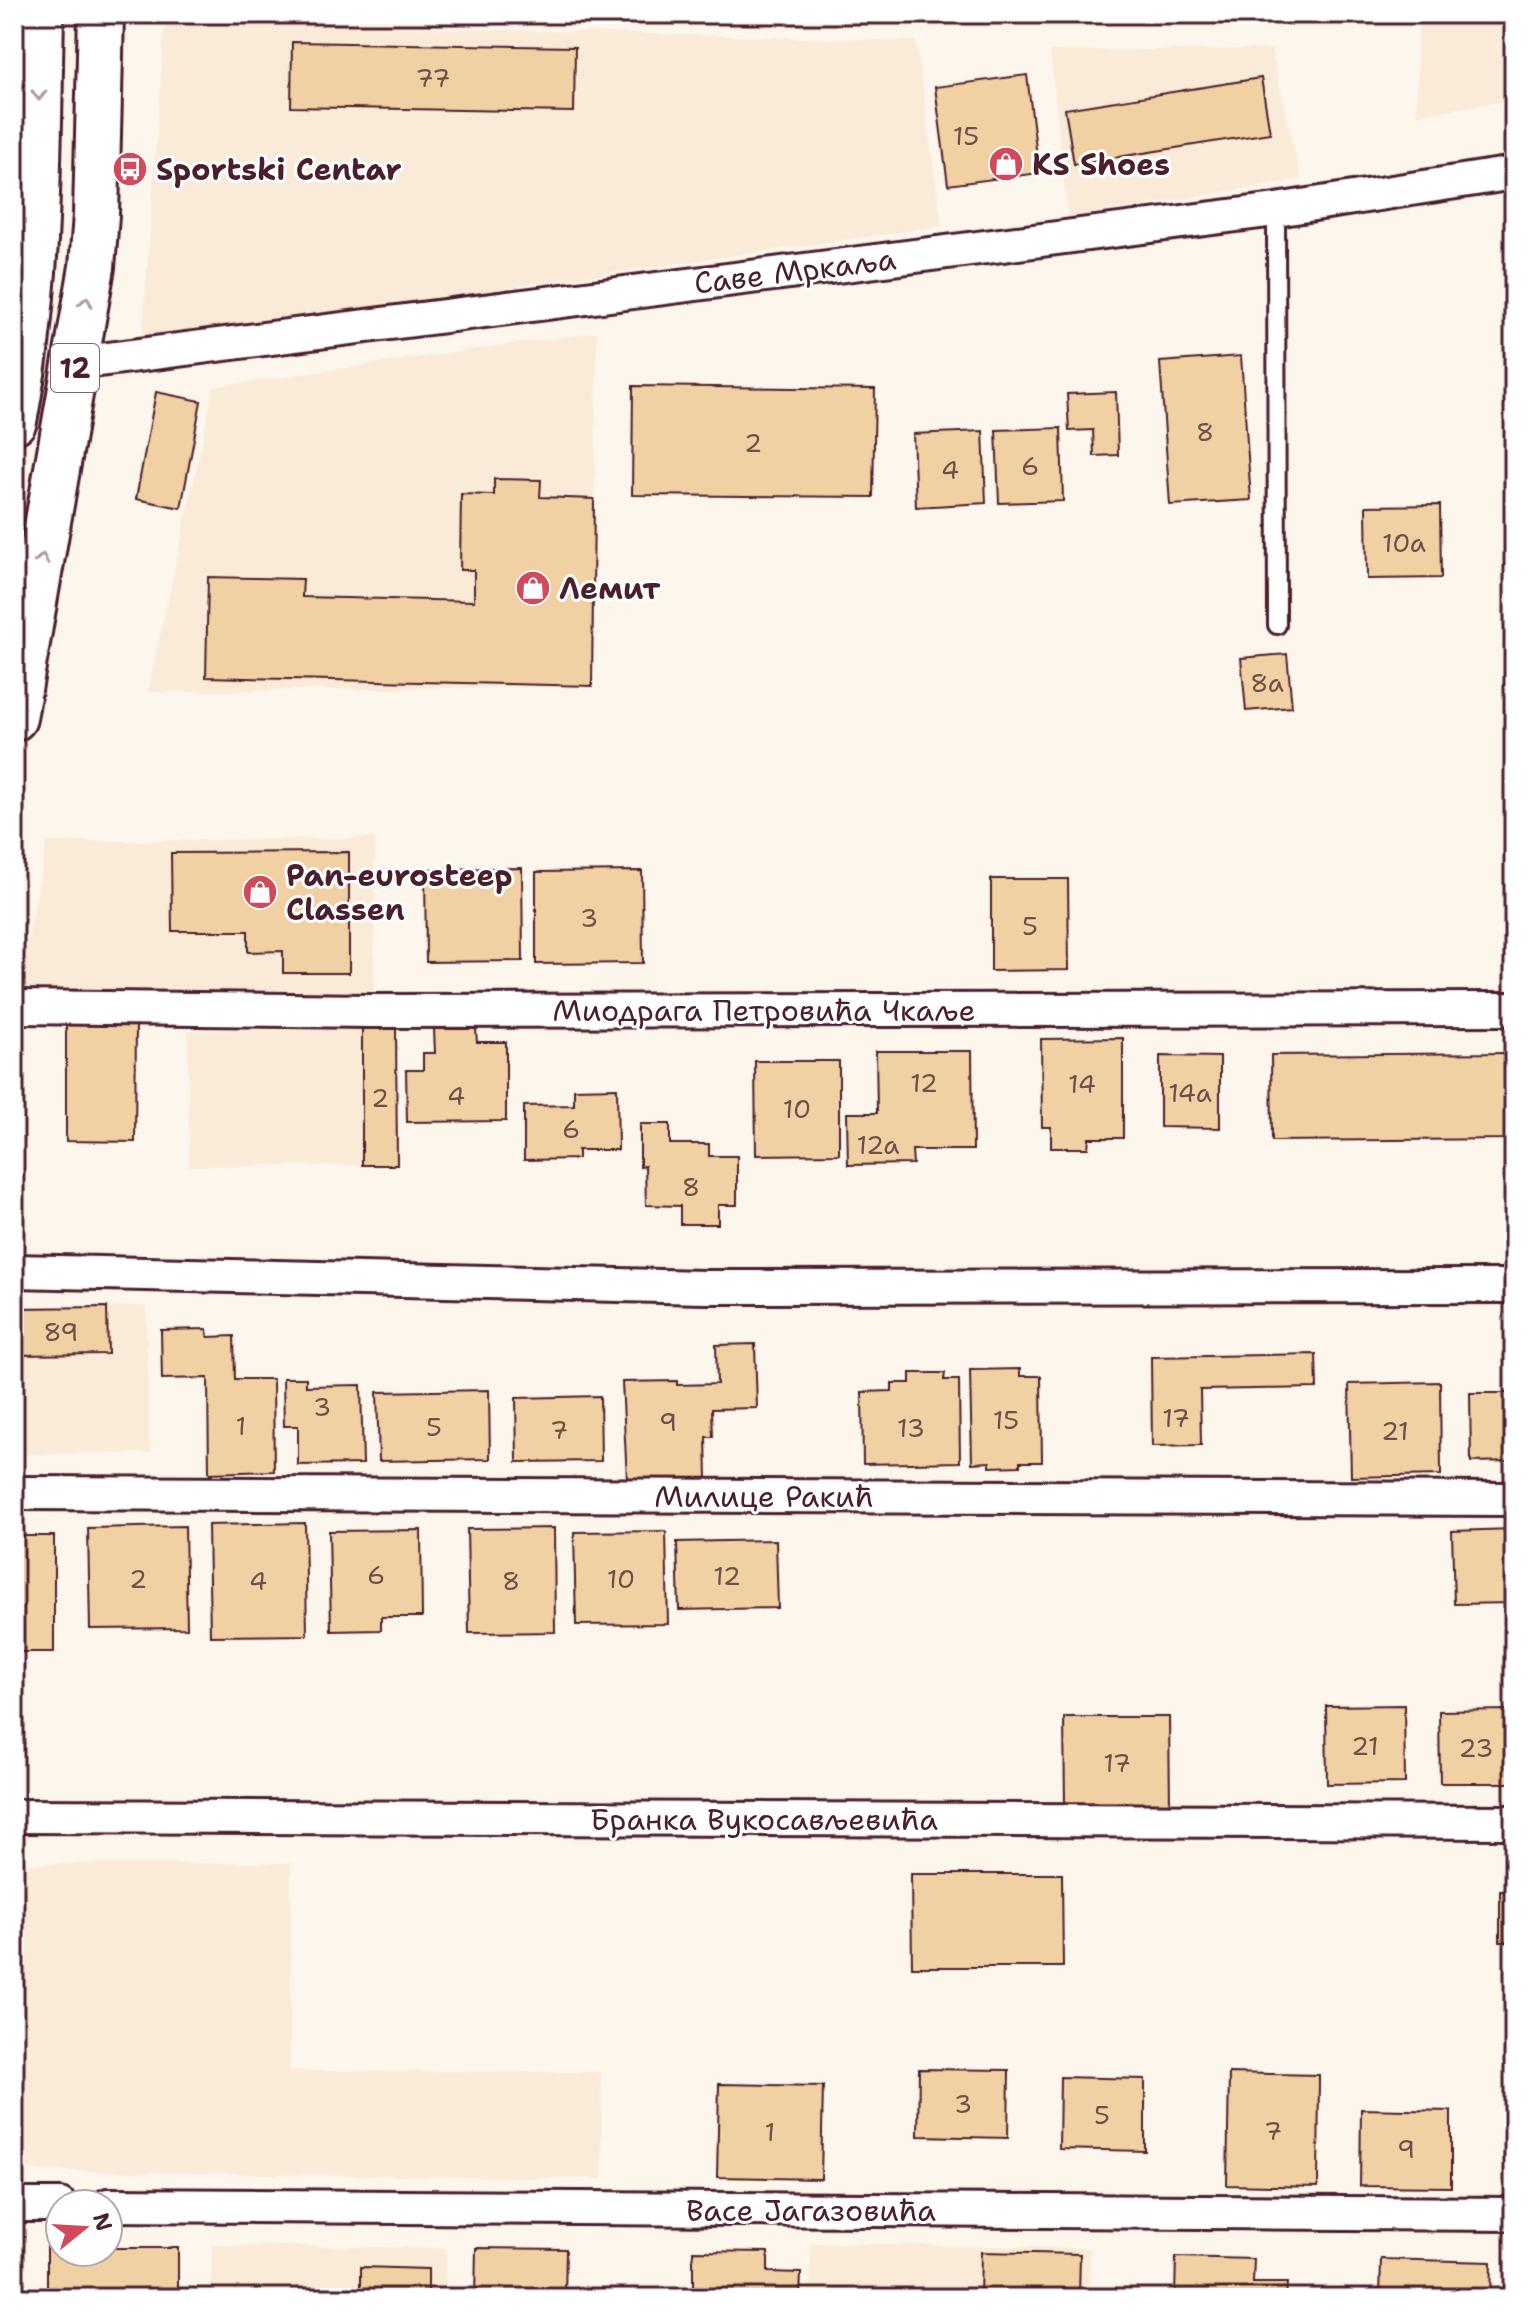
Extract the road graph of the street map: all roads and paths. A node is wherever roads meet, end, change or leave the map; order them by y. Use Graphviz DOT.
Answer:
graph roads {
  1 [pos="41,14"];
  2 [pos="101,14"];
  3 [pos="1514,173"];
  4 [pos="1276,210"];
  5 [pos="76,363"];
  6 [pos="14,421"];
  7 [pos="1277,625"];
  8 [pos="14,718"];
  9 [pos="14,1007"];
  10 [pos="1514,1009"];
  11 [pos="14,1271"];
  12 [pos="1514,1286"];
  13 [pos="14,1493"];
  14 [pos="1514,1499"];
  15 [pos="14,1816"];
  16 [pos="1514,1822"];
  17 [pos="14,2205"];
  18 [pos="44,2205"];
  19 [pos="124,2205"];
  20 [pos="1514,2214"];
  1 -- 6 [label="main road, 12, one-way"];
  5 -- 2 [label="main road, 12, one-way"];
  3 -- 4 [label="street, Саве Мркаља"];
  4 -- 5 [label="street, Саве Мркаља"];
  4 -- 7 [label="lane"];
  8 -- 5 [label="main road, 12, one-way"];
  9 -- 10 [label="street, Миодрага Петровића Чкаље"];
  11 -- 12 [label="street"];
  13 -- 14 [label="street, Милице Ракић"];
  15 -- 16 [label="street, Бранка Вукосављевића"];
  17 -- 18 [label="street"];
  19 -- 20 [label="street, Васе Јагазовића"];
}
